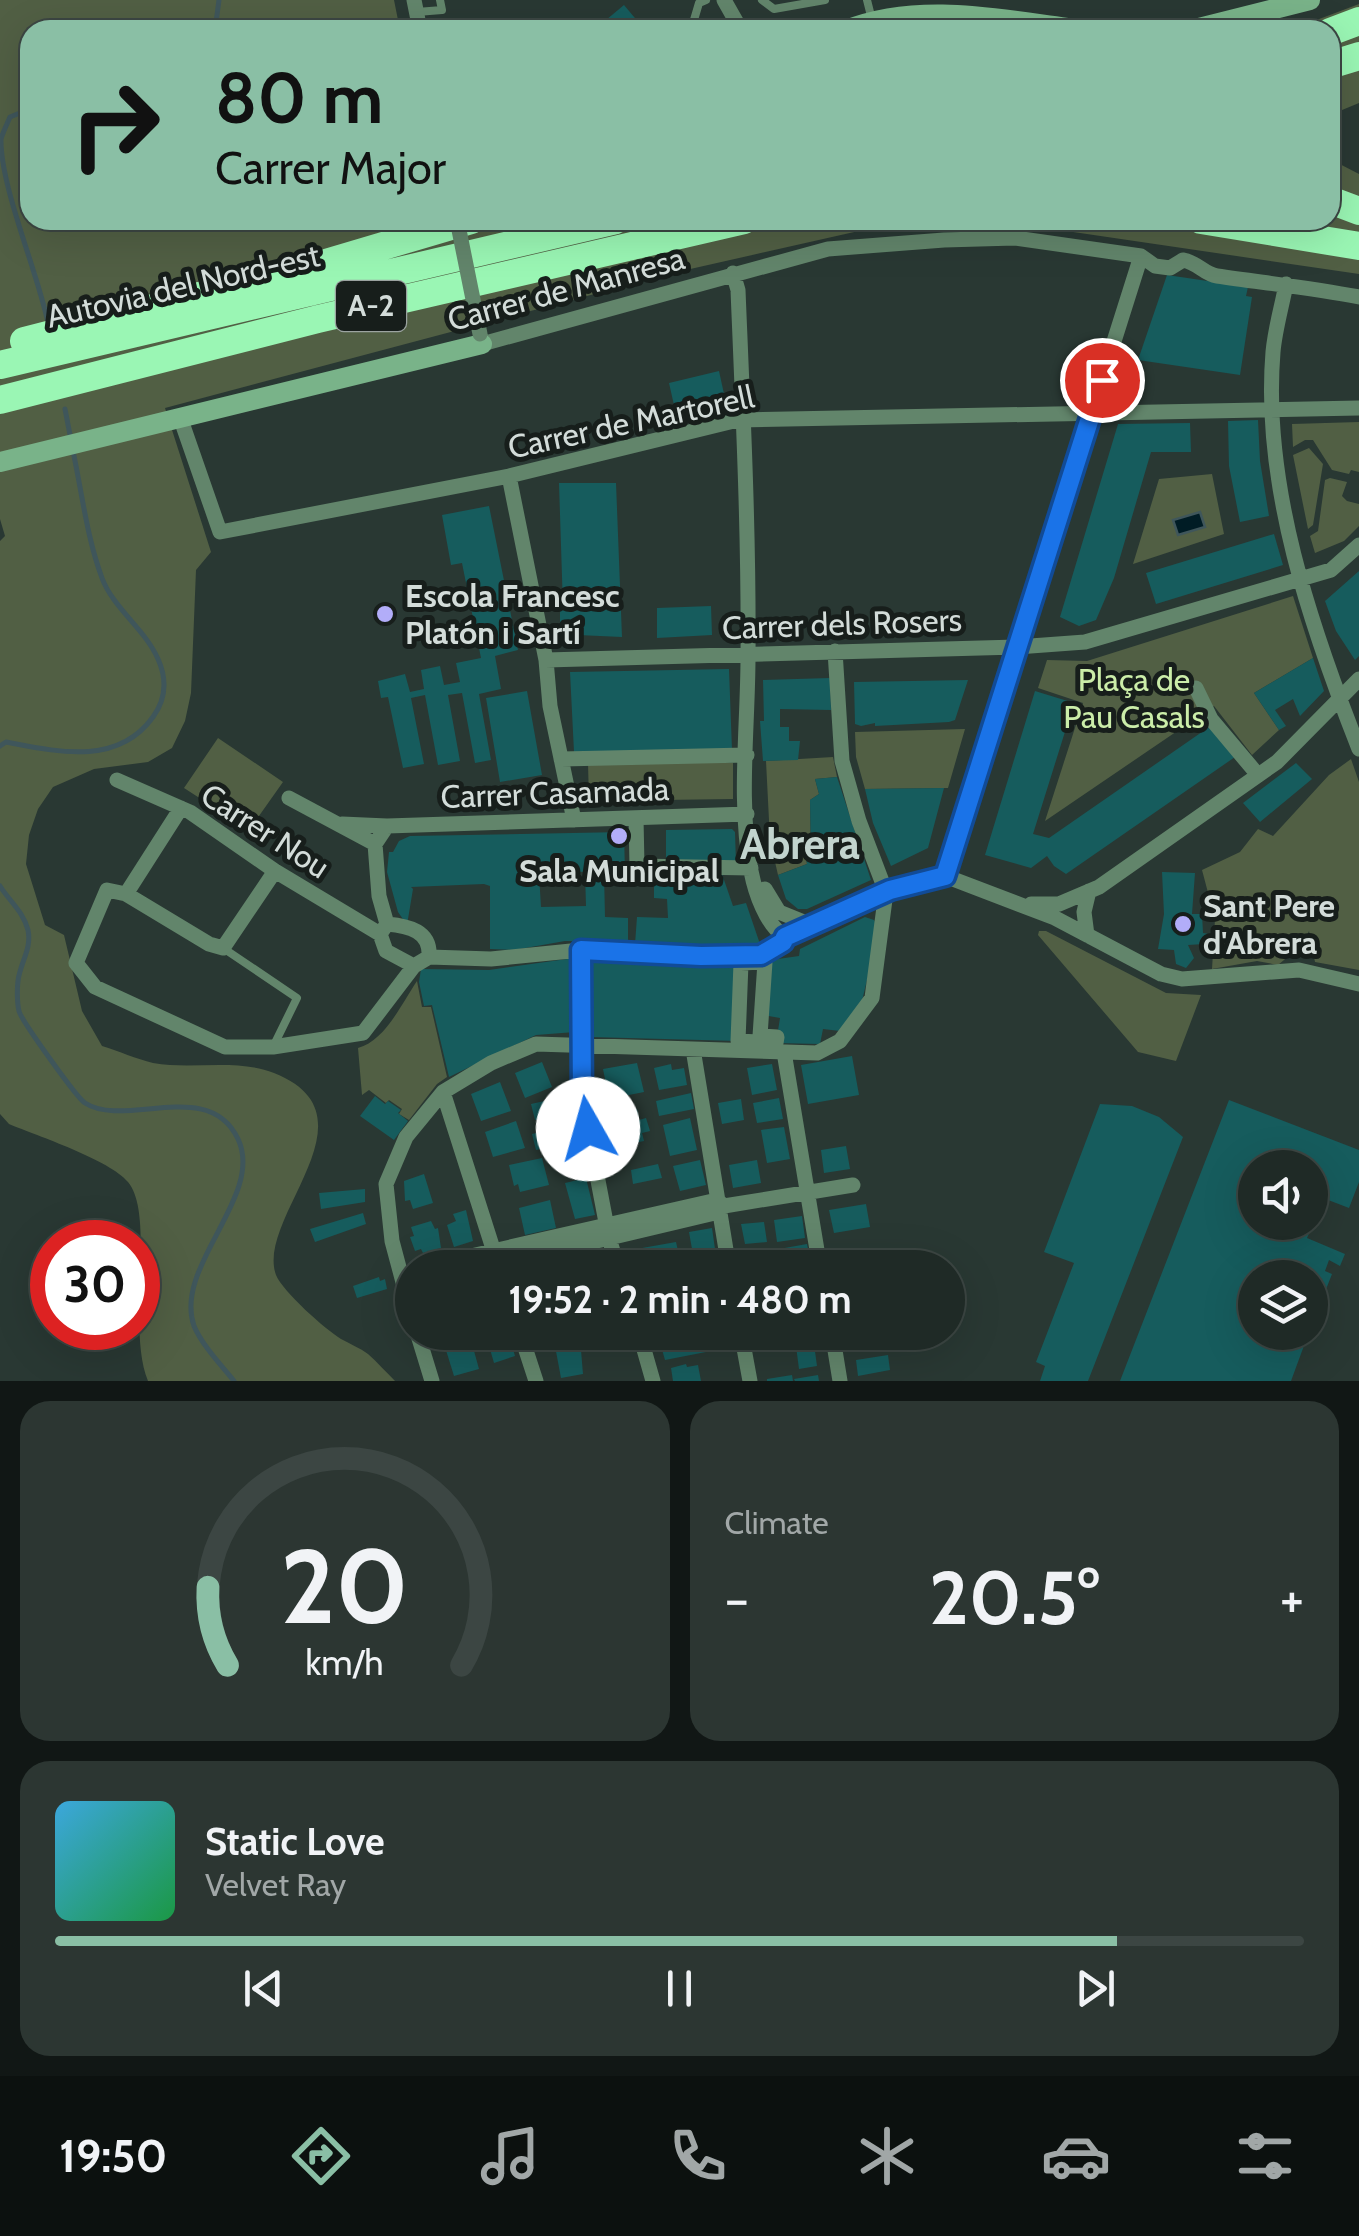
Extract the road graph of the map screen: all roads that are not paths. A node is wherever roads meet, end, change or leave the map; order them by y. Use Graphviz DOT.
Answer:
graph roads {
  1 [pos="440,0"];
  2 [pos="706,0"];
  3 [pos="762,0"];
  4 [pos="825,0"];
  5 [pos="1310,0"];
  6 [pos="416,6"];
  7 [pos="694,20"];
  8 [pos="902,20"];
  9 [pos="1020,20"];
  10 [pos="1231,20"];
  11 [pos="438,230"];
  12 [pos="459,230"];
  13 [pos="574,230"];
  14 [pos="701,230"];
  15 [pos="1262,230"];
  16 [pos="1359,246"];
  17 [pos="1142,256"];
  18 [pos="734,274"];
  19 [pos="1286,284"];
  20 [pos="1359,297"];
  21 [pos="481,339"];
  22 [pos="0,348"];
  23 [pos="0,365"];
  24 [pos="0,400"];
  25 [pos="1359,408"];
  26 [pos="1272,410"];
  27 [pos="1092,414"];
  28 [pos="180,417"];
  29 [pos="745,420"];
  30 [pos="0,462"];
  31 [pos="509,476"];
  32 [pos="1359,546"];
  33 [pos="1302,578"];
  34 [pos="1017,647"];
  35 [pos="836,651"];
  36 [pos="748,654"];
  37 [pos="546,660"];
  38 [pos="1359,679"];
  39 [pos="1196,688"];
  40 [pos="1340,700"];
  41 [pos="1359,749"];
  42 [pos="746,756"];
  43 [pos="561,759"];
  44 [pos="1258,775"];
  45 [pos="117,780"];
  46 [pos="289,798"];
  47 [pos="181,808"];
  48 [pos="747,814"];
  49 [pos="636,818"];
  50 [pos="574,820"];
  51 [pos="338,824"];
  52 [pos="387,826"];
  53 [pos="749,843"];
  54 [pos="375,844"];
  55 [pos="750,868"];
  56 [pos="275,871"];
  57 [pos="945,876"];
  58 [pos="1089,891"];
  59 [pos="886,892"];
  60 [pos="126,894"];
  61 [pos="1016,903"];
  62 [pos="779,912"];
  63 [pos="810,926"];
  64 [pos="383,929"];
  65 [pos="1087,935"];
  66 [pos="785,937"];
  67 [pos="223,948"];
  68 [pos="581,950"];
  69 [pos="421,962"];
  70 [pos="765,962"];
  71 [pos="1359,984"];
  72 [pos="581,1045"];
  73 [pos="273,1046"];
  74 [pos="693,1049"];
  75 [pos="784,1052"];
  76 [pos="444,1092"];
  77 [pos="853,1186"];
  78 [pos="808,1192"];
  79 [pos="720,1206"];
  80 [pos="608,1231"];
  81 [pos="396,1250"];
  82 [pos="490,1250"];
  83 [pos="538,1250"];
  84 [pos="613,1250"];
  85 [pos="726,1250"];
  86 [pos="817,1250"];
  87 [pos="423,1350"];
  88 [pos="526,1350"];
  89 [pos="644,1350"];
  90 [pos="744,1350"];
  91 [pos="835,1350"];
  92 [pos="432,1381"];
  93 [pos="536,1381"];
  94 [pos="652,1381"];
  95 [pos="750,1381"];
  96 [pos="840,1381"];
  1 -- 6 [label="lane"];
  2 -- 7 [label="lane"];
  3 -- 4 [label="lane"];
  5 -- 10 [label="street"];
  8 -- 9 [label="street"];
  11 -- 22 [label="highway"];
  12 -- 21 [label="street, bridge"];
  13 -- 23 [label="highway, Autovia del Nord-est / A-2"];
  14 -- 24 [label="highway, Autovia del Nord-est / A-2"];
  15 -- 16 [label="highway"];
  17 -- 18 [label="street, Carrer de Manresa"];
  17 -- 19 [label="street"];
  17 -- 27 [label="street"];
  18 -- 21 [label="street, Carrer de Manresa"];
  18 -- 29 [label="street"];
  19 -- 20 [label="street"];
  19 -- 26 [label="street"];
  21 -- 28 [label="street, Carrer de Manresa"];
  25 -- 26 [label="street, Carrer de Martorell"];
  26 -- 27 [label="street, Carrer de Martorell"];
  26 -- 33 [label="street"];
  27 -- 29 [label="street, Carrer de Martorell"];
  27 -- 34 [label="street"];
  28 -- 30 [label="street, Carrer de Manresa"];
  28 -- 31 [label="street, Carrer de Martorell"];
  29 -- 31 [label="street, Carrer de Martorell"];
  29 -- 36 [label="street"];
  31 -- 37 [label="street"];
  32 -- 33 [label="street, Carrer dels Rosers"];
  33 -- 34 [label="street, Carrer dels Rosers"];
  33 -- 40 [label="street"];
  34 -- 35 [label="street, Carrer dels Rosers"];
  34 -- 57 [label="street"];
  35 -- 36 [label="street, Carrer dels Rosers"];
  35 -- 59 [label="street"];
  36 -- 37 [label="street, Carrer dels Rosers"];
  36 -- 42 [label="street"];
  37 -- 43 [label="street"];
  38 -- 40 [label="street"];
  39 -- 44 [label="street"];
  40 -- 41 [label="street"];
  40 -- 44 [label="street"];
  42 -- 43 [label="street"];
  42 -- 48 [label="street"];
  43 -- 50 [label="street"];
  44 -- 58 [label="street"];
  45 -- 47 [label="street, Carrer Nou"];
  46 -- 51 [label="street"];
  47 -- 56 [label="street, Carrer Nou"];
  47 -- 60 [label="street"];
  48 -- 49 [label="street, Carrer Casamada"];
  48 -- 53 [label="street"];
  49 -- 50 [label="street, Carrer Casamada"];
  49 -- 55 [label="street"];
  50 -- 52 [label="street, Carrer Casamada"];
  51 -- 52 [label="street, Carrer Casamada"];
  51 -- 54 [label="street"];
  52 -- 54 [label="street"];
  53 -- 55 [label="street"];
  53 -- 62 [label="street"];
  54 -- 64 [label="street"];
  55 -- 66 [label="street"];
  56 -- 64 [label="street, Carrer Nou"];
  56 -- 67 [label="street"];
  57 -- 59 [label="street"];
  57 -- 61 [label="street"];
  58 -- 61 [label="street"];
  58 -- 65 [label="street"];
  59 -- 63 [label="street"];
  59 -- 75 [label="street"];
  60 -- 67 [label="street"];
  60 -- 73 [label="street"];
  61 -- 65 [label="street"];
  62 -- 63 [label="street"];
  62 -- 66 [label="street"];
  63 -- 66 [label="street"];
  64 -- 69 [label="street"];
  64 -- 69 [label="street"];
  65 -- 71 [label="street"];
  66 -- 68 [label="street"];
  67 -- 73 [label="lane"];
  68 -- 69 [label="street"];
  68 -- 72 [label="street"];
  69 -- 73 [label="street"];
  70 -- 70 [label="street"];
  72 -- 74 [label="street"];
  72 -- 76 [label="street"];
  72 -- 80 [label="street"];
  74 -- 75 [label="street"];
  74 -- 79 [label="street"];
  75 -- 78 [label="street"];
  76 -- 81 [label="street"];
  76 -- 82 [label="street"];
  77 -- 78 [label="street"];
  78 -- 79 [label="street"];
  78 -- 86 [label="street"];
  79 -- 80 [label="street"];
  79 -- 85 [label="street"];
  80 -- 83 [label="street"];
  80 -- 84 [label="street"];
  87 -- 92 [label="street"];
  88 -- 93 [label="street"];
  89 -- 94 [label="street"];
  90 -- 95 [label="street"];
  91 -- 96 [label="street"];
}
